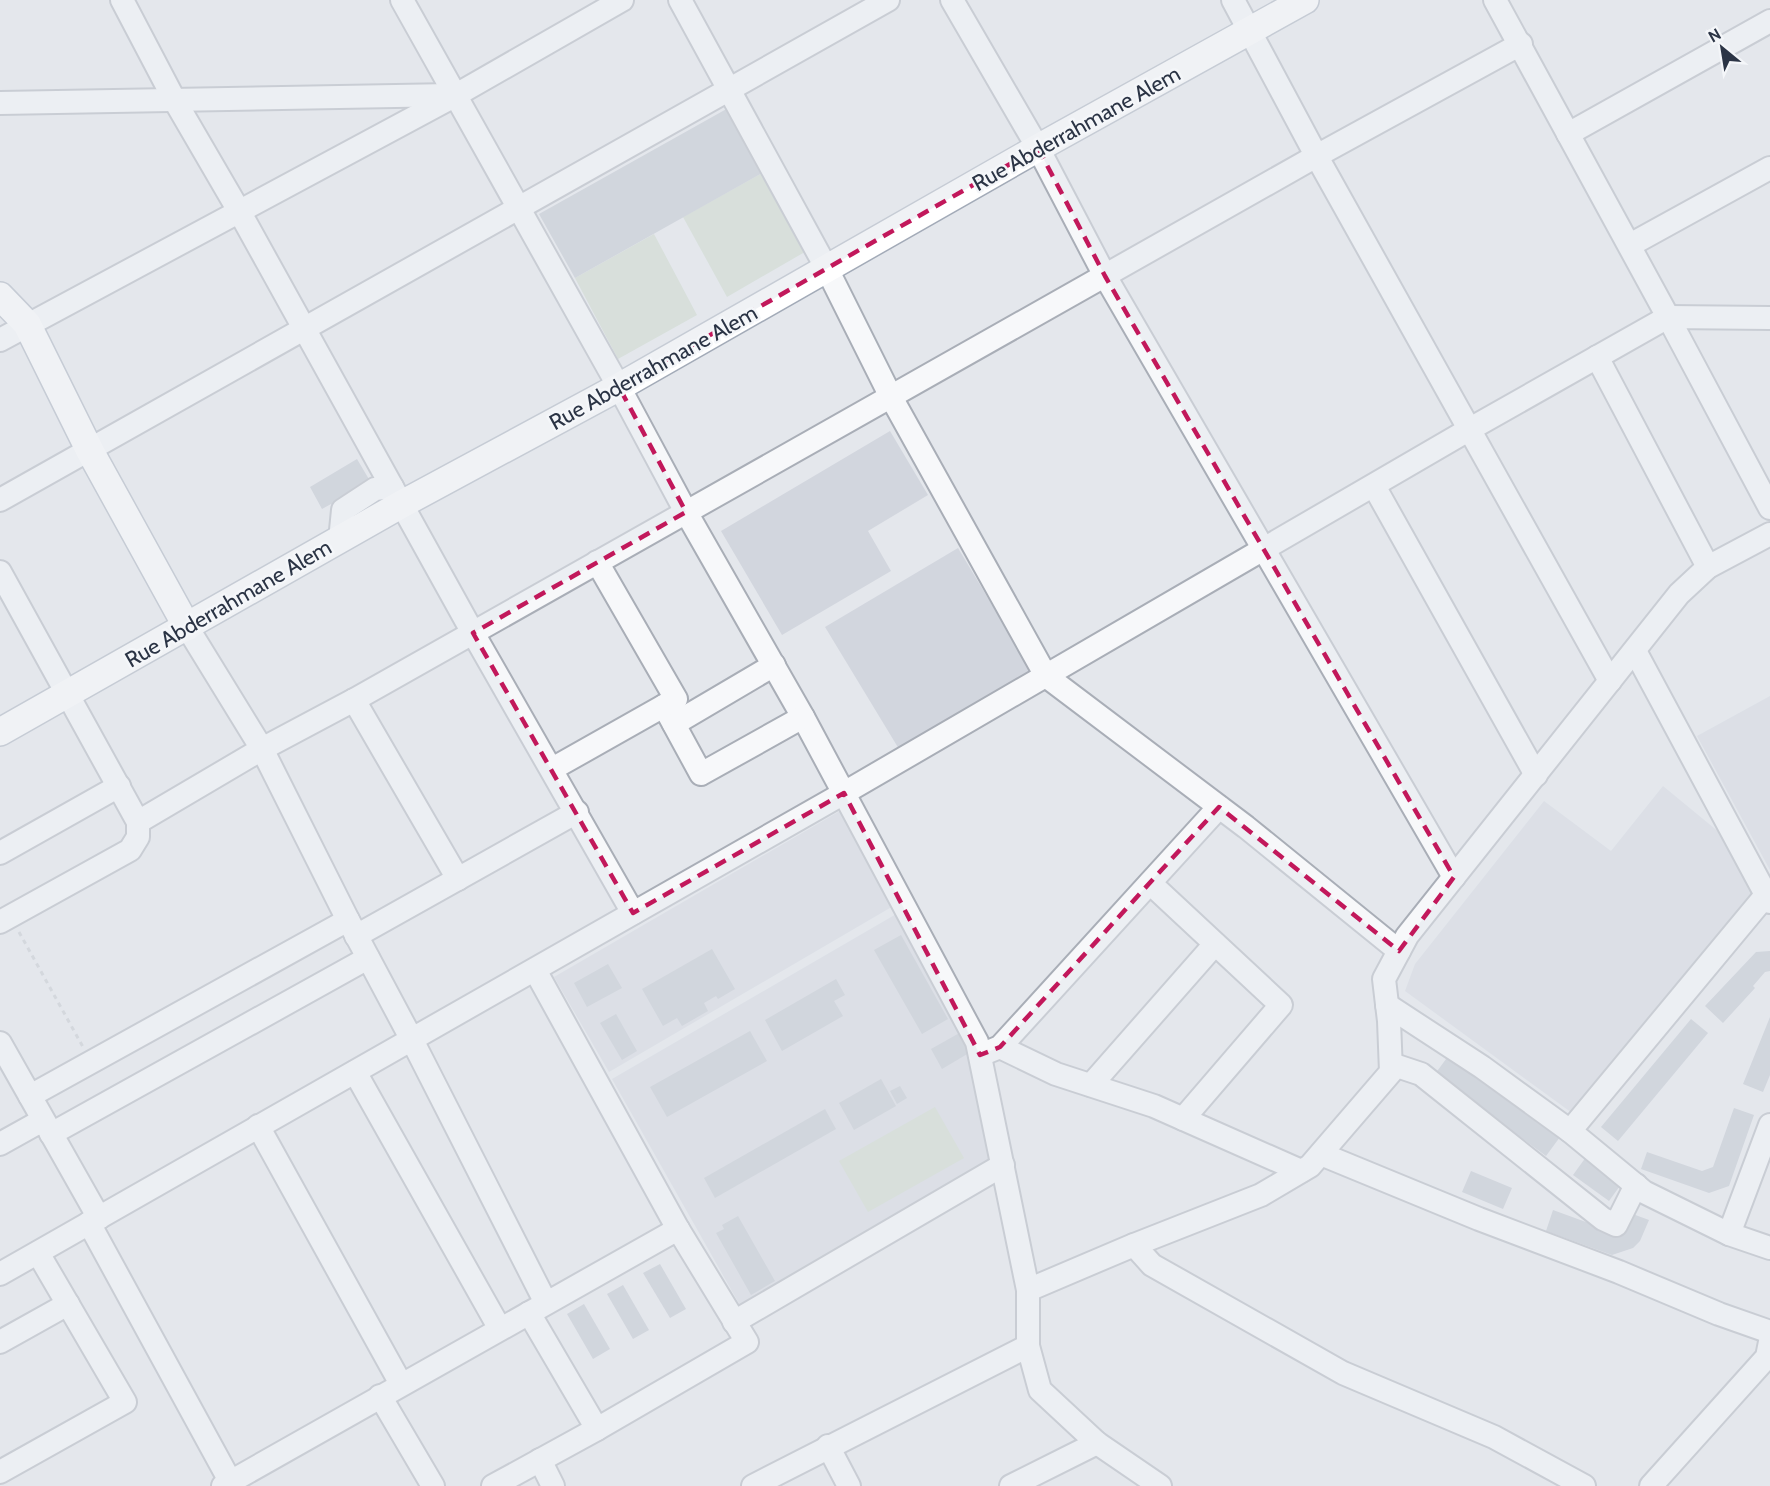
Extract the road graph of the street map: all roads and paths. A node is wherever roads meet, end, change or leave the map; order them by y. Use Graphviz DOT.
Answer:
graph roads {
  1 [pos="122,0"];
  2 [pos="402,0"];
  3 [pos="622,0"];
  4 [pos="680,0"];
  5 [pos="888,0"];
  6 [pos="952,0"];
  7 [pos="1233,0"];
  8 [pos="1305,0"];
  9 [pos="1495,0"];
  10 [pos="1770,21"];
  11 [pos="1251,30"];
  12 [pos="1521,44"];
  13 [pos="729,91"];
  14 [pos="456,95"];
  15 [pos="175,101"];
  16 [pos="0,103"];
  17 [pos="1568,134"];
  18 [pos="1038,148"];
  19 [pos="1317,157"];
  20 [pos="1770,168"];
  21 [pos="519,208"];
  22 [pos="239,211"];
  23 [pos="1630,245"];
  24 [pos="827,269"];
  25 [pos="1105,276"];
  26 [pos="0,296"];
  27 [pos="1668,317"];
  28 [pos="1770,318"];
  29 [pos="27,324"];
  30 [pos="303,329"];
  31 [pos="0,340"];
  32 [pos="1596,357"];
  33 [pos="619,387"];
  34 [pos="891,397"];
  35 [pos="1470,429"];
  36 [pos="90,451"];
  37 [pos="1374,486"];
  38 [pos="1767,495"];
  39 [pos="397,496"];
  40 [pos="0,500"];
  41 [pos="686,512"];
  42 [pos="1770,534"];
  43 [pos="1264,550"];
  44 [pos="597,562"];
  45 [pos="1708,567"];
  46 [pos="0,572"];
  47 [pos="187,627"];
  48 [pos="473,633"];
  49 [pos="1635,651"];
  50 [pos="774,665"];
  51 [pos="1046,676"];
  52 [pos="1610,681"];
  53 [pos="68,694"];
  54 [pos="354,700"];
  55 [pos="669,715"];
  56 [pos="803,717"];
  57 [pos="0,732"];
  58 [pos="262,749"];
  59 [pos="552,769"];
  60 [pos="1536,775"];
  61 [pos="119,786"];
  62 [pos="844,793"];
  63 [pos="1219,807"];
  64 [pos="577,812"];
  65 [pos="138,822"];
  66 [pos="0,853"];
  67 [pos="1454,878"];
  68 [pos="458,879"];
  69 [pos="1150,883"];
  70 [pos="1768,899"];
  71 [pos="633,913"];
  72 [pos="5,919"];
  73 [pos="352,928"];
  74 [pos="1215,944"];
  75 [pos="1399,951"];
  76 [pos="368,958"];
  77 [pos="535,970"];
  78 [pos="1387,1005"];
  79 [pos="412,1040"];
  80 [pos="0,1043"];
  81 [pos="990,1051"];
  82 [pos="91,1062"];
  83 [pos="1391,1064"];
  84 [pos="355,1072"];
  85 [pos="1090,1085"];
  86 [pos="30,1096"];
  87 [pos="1183,1119"];
  88 [pos="1770,1125"];
  89 [pos="258,1126"];
  90 [pos="47,1127"];
  91 [pos="1570,1131"];
  92 [pos="0,1144"];
  93 [pos="1321,1154"];
  94 [pos="1003,1165"];
  95 [pos="1301,1171"];
  96 [pos="1636,1185"];
  97 [pos="94,1220"];
  98 [pos="678,1229"];
  99 [pos="1729,1234"];
  100 [pos="1134,1245"];
  101 [pos="1770,1248"];
  102 [pos="38,1253"];
  103 [pos="0,1274"];
  104 [pos="1028,1290"];
  105 [pos="68,1304"];
  106 [pos="538,1308"];
  107 [pos="734,1322"];
  108 [pos="500,1329"];
  109 [pos="1770,1332"];
  110 [pos="0,1342"];
  111 [pos="1770,1342"];
  112 [pos="1029,1346"];
  113 [pos="401,1384"];
  114 [pos="381,1396"];
  115 [pos="597,1429"];
  116 [pos="1097,1443"];
  117 [pos="828,1446"];
  118 [pos="540,1460"];
  119 [pos="0,1472"];
  120 [pos="227,1484"];
  121 [pos="433,1486"];
  122 [pos="493,1486"];
  123 [pos="553,1486"];
  124 [pos="753,1486"];
  125 [pos="849,1486"];
  126 [pos="1011,1486"];
  127 [pos="1160,1486"];
  128 [pos="1584,1486"];
  129 [pos="1652,1486"];
  1 -- 15 [label="street"];
  2 -- 14 [label="street"];
  3 -- 14 [label="street"];
  4 -- 13 [label="street"];
  5 -- 13 [label="street"];
  6 -- 18 [label="street"];
  7 -- 11 [label="street"];
  8 -- 11 [label="main road, Rue Abderrahmane Alem"];
  9 -- 12 [label="street"];
  10 -- 17 [label="street"];
  11 -- 18 [label="main road, Rue Abderrahmane Alem"];
  11 -- 19 [label="street"];
  12 -- 17 [label="street"];
  12 -- 19 [label="street"];
  13 -- 21 [label="street"];
  13 -- 24 [label="street"];
  14 -- 15 [label="street"];
  14 -- 21 [label="street"];
  14 -- 22 [label="street"];
  15 -- 16 [label="street"];
  15 -- 22 [label="street"];
  17 -- 23 [label="street"];
  18 -- 24 [label="main road, Rue Abderrahmane Alem"];
  18 -- 25 [label="street"];
  19 -- 25 [label="street"];
  19 -- 35 [label="street"];
  20 -- 23 [label="street"];
  21 -- 30 [label="street"];
  21 -- 33 [label="street"];
  22 -- 29 [label="street"];
  22 -- 30 [label="street"];
  23 -- 27 [label="street"];
  24 -- 33 [label="main road, Rue Abderrahmane Alem"];
  24 -- 34 [label="street"];
  25 -- 34 [label="street"];
  25 -- 43 [label="street"];
  26 -- 29 [label="main road"];
  27 -- 28 [label="street"];
  27 -- 32 [label="street"];
  27 -- 38 [label="street"];
  29 -- 31 [label="street"];
  29 -- 36 [label="main road"];
  30 -- 36 [label="street"];
  30 -- 39 [label="street"];
  32 -- 35 [label="street"];
  32 -- 45 [label="street"];
  33 -- 39 [label="main road, Rue Abderrahmane Alem"];
  33 -- 41 [label="street"];
  34 -- 41 [label="street"];
  34 -- 51 [label="street"];
  35 -- 37 [label="street"];
  35 -- 52 [label="street"];
  36 -- 40 [label="street"];
  36 -- 47 [label="main road"];
  37 -- 43 [label="street"];
  37 -- 60 [label="street"];
  39 -- 47 [label="main road, Rue Abderrahmane Alem"];
  39 -- 48 [label="street"];
  41 -- 44 [label="street"];
  41 -- 50 [label="street"];
  42 -- 45 [label="street"];
  43 -- 51 [label="street"];
  43 -- 67 [label="street"];
  44 -- 48 [label="street"];
  44 -- 55 [label="street"];
  45 -- 49 [label="street"];
  46 -- 53 [label="street"];
  47 -- 53 [label="main road, Rue Abderrahmane Alem"];
  47 -- 58 [label="street"];
  48 -- 54 [label="street"];
  48 -- 59 [label="street"];
  49 -- 52 [label="street"];
  49 -- 70 [label="street"];
  50 -- 55 [label="street"];
  50 -- 56 [label="street"];
  51 -- 62 [label="street"];
  51 -- 63 [label="street"];
  52 -- 60 [label="street"];
  53 -- 57 [label="main road, Rue Abderrahmane Alem"];
  53 -- 61 [label="street"];
  54 -- 58 [label="street"];
  54 -- 68 [label="street"];
  55 -- 56 [label="street"];
  55 -- 59 [label="street"];
  56 -- 62 [label="street"];
  58 -- 65 [label="street"];
  58 -- 73 [label="street"];
  59 -- 64 [label="street"];
  60 -- 67 [label="street"];
  61 -- 65 [label="street"];
  61 -- 66 [label="street"];
  62 -- 71 [label="street"];
  62 -- 81 [label="street"];
  63 -- 69 [label="street"];
  63 -- 75 [label="street"];
  64 -- 68 [label="street"];
  64 -- 71 [label="street"];
  65 -- 72 [label="street"];
  67 -- 75 [label="street"];
  68 -- 73 [label="street"];
  69 -- 74 [label="street"];
  69 -- 81 [label="street"];
  70 -- 91 [label="street"];
  71 -- 77 [label="street"];
  72 -- 82 [label="path"];
  73 -- 76 [label="street"];
  73 -- 82 [label="street"];
  74 -- 85 [label="street"];
  74 -- 87 [label="street"];
  75 -- 78 [label="street"];
  76 -- 79 [label="street"];
  76 -- 90 [label="street"];
  77 -- 79 [label="street"];
  77 -- 98 [label="street"];
  78 -- 83 [label="street"];
  78 -- 91 [label="street"];
  79 -- 84 [label="street"];
  79 -- 106 [label="street"];
  80 -- 86 [label="street"];
  81 -- 85 [label="street"];
  81 -- 94 [label="street"];
  82 -- 86 [label="street"];
  83 -- 93 [label="street"];
  83 -- 96 [label="street"];
  84 -- 89 [label="street"];
  84 -- 108 [label="street"];
  85 -- 87 [label="street"];
  86 -- 90 [label="street"];
  87 -- 95 [label="street"];
  88 -- 99 [label="street"];
  89 -- 97 [label="street"];
  89 -- 113 [label="street"];
  90 -- 92 [label="street"];
  90 -- 97 [label="street"];
  91 -- 96 [label="street"];
  93 -- 95 [label="street"];
  93 -- 109 [label="street"];
  94 -- 104 [label="street"];
  94 -- 107 [label="street"];
  95 -- 100 [label="street"];
  96 -- 99 [label="street"];
  97 -- 102 [label="street"];
  97 -- 120 [label="street"];
  98 -- 106 [label="street"];
  98 -- 107 [label="street"];
  99 -- 101 [label="street"];
  100 -- 104 [label="street"];
  100 -- 128 [label="street"];
  102 -- 103 [label="street"];
  102 -- 105 [label="street"];
  104 -- 112 [label="street"];
  105 -- 110 [label="street"];
  105 -- 119 [label="street"];
  106 -- 108 [label="street"];
  106 -- 115 [label="street"];
  107 -- 115 [label="street"];
  108 -- 113 [label="street"];
  111 -- 129 [label="street"];
  112 -- 116 [label="street"];
  112 -- 117 [label="street"];
  113 -- 114 [label="street"];
  114 -- 120 [label="street"];
  114 -- 121 [label="street"];
  115 -- 118 [label="street"];
  116 -- 126 [label="street"];
  116 -- 127 [label="street"];
  117 -- 124 [label="street"];
  117 -- 125 [label="street"];
  118 -- 122 [label="street"];
  118 -- 123 [label="street"];
}
